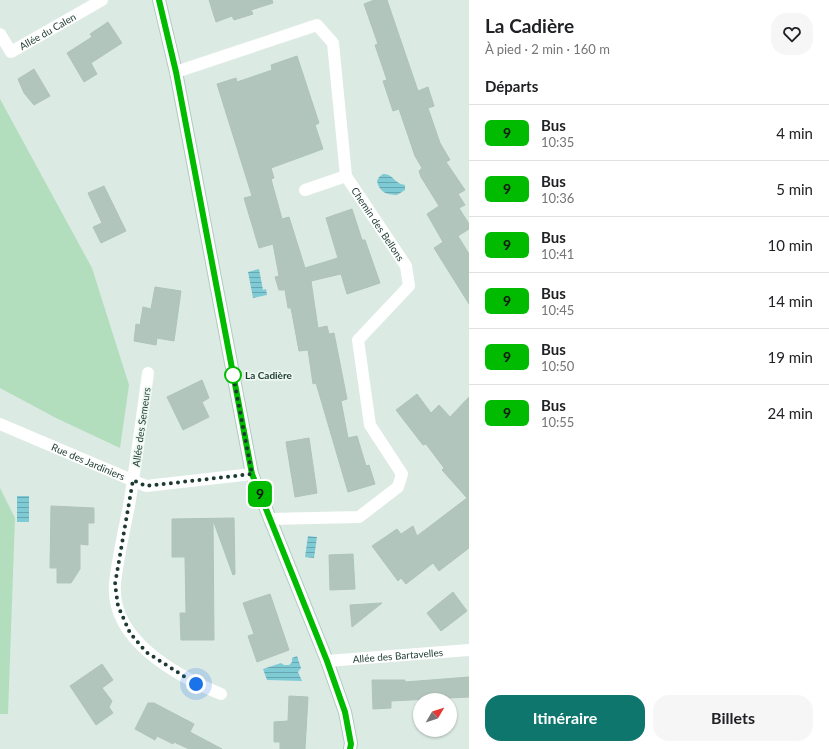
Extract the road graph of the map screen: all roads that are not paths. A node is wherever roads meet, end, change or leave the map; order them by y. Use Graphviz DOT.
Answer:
graph roads {
  1 [pos="102,0"];
  2 [pos="159,0"];
  3 [pos="0,34"];
  4 [pos="176,72"];
  5 [pos="346,176"];
  6 [pos="306,190"];
  7 [pos="148,374"];
  8 [pos="0,424"];
  9 [pos="252,474"];
  10 [pos="133,480"];
  11 [pos="270,519"];
  12 [pos="469,650"];
  13 [pos="327,661"];
  14 [pos="221,694"];
  15 [pos="350,749"];
  1 -- 3 [label="street, Allée du Calen"];
  2 -- 4 [label="street"];
  4 -- 5 [label="street, Chemin des Bellons"];
  4 -- 9 [label="street"];
  5 -- 6 [label="street, Chemin des Bellons"];
  5 -- 11 [label="street, Chemin des Bellons"];
  7 -- 10 [label="street, Allée des Semeurs"];
  8 -- 10 [label="street, Rue des Jardiniers"];
  9 -- 10 [label="street, Rue des Jardiniers"];
  9 -- 11 [label="street"];
  10 -- 14 [label="street, Allée des Semeurs"];
  11 -- 13 [label="street"];
  12 -- 13 [label="street, Allée des Bartavelles"];
  13 -- 15 [label="street"];
}
